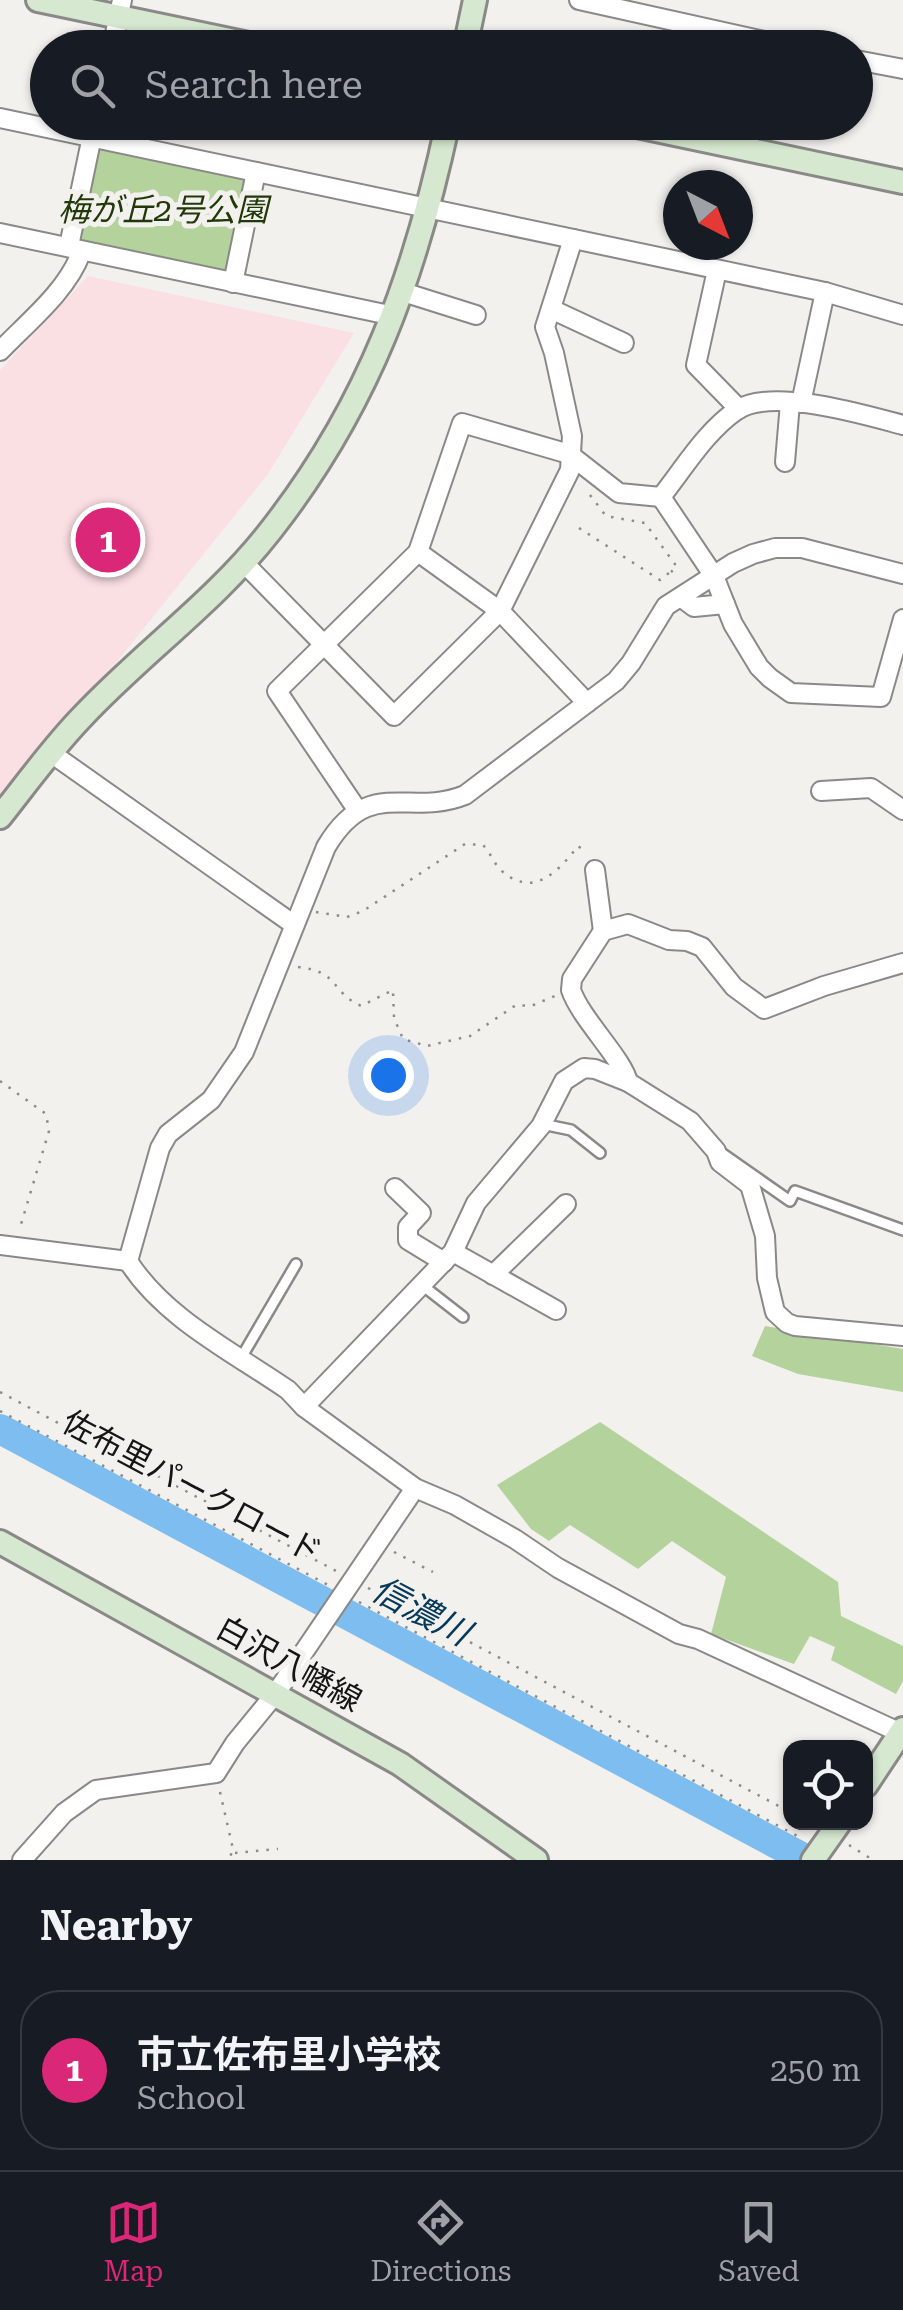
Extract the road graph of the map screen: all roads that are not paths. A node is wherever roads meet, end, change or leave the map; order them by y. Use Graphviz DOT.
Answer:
graph roads {
  1 [pos="38,0"];
  2 [pos="475,0"];
  3 [pos="579,0"];
  4 [pos="120,8"];
  5 [pos="201,30"];
  6 [pos="468,30"];
  7 [pos="700,30"];
  8 [pos="873,64"];
  9 [pos="903,70"];
  10 [pos="0,118"];
  11 [pos="30,122"];
  12 [pos="93,140"];
  13 [pos="130,140"];
  14 [pos="444,140"];
  15 [pos="700,140"];
  16 [pos="730,140"];
  17 [pos="728,146"];
  18 [pos="256,172"];
  19 [pos="903,182"];
  20 [pos="430,208"];
  21 [pos="0,233"];
  22 [pos="573,239"];
  23 [pos="75,249"];
  24 [pos="717,270"];
  25 [pos="233,283"];
  26 [pos="403,292"];
  27 [pos="825,292"];
  28 [pos="551,309"];
  29 [pos="476,315"];
  30 [pos="903,315"];
  31 [pos="394,316"];
  32 [pos="624,343"];
  33 [pos="0,351"];
  34 [pos="796,403"];
  35 [pos="738,410"];
  36 [pos="903,425"];
  37 [pos="572,457"];
  38 [pos="785,462"];
  39 [pos="661,497"];
  40 [pos="418,552"];
  41 [pos="243,562"];
  42 [pos="903,574"];
  43 [pos="714,576"];
  44 [pos="684,597"];
  45 [pos="725,604"];
  46 [pos="500,611"];
  47 [pos="903,618"];
  48 [pos="324,645"];
  49 [pos="587,703"];
  50 [pos="51,753"];
  51 [pos="821,791"];
  52 [pos="903,810"];
  53 [pos="358,811"];
  54 [pos="0,817"];
  55 [pos="596,870"];
  56 [pos="297,915"];
  57 [pos="603,931"];
  58 [pos="903,963"];
  59 [pos="628,1082"];
  60 [pos="542,1124"];
  61 [pos="716,1151"];
  62 [pos="600,1154"];
  63 [pos="395,1188"];
  64 [pos="566,1204"];
  65 [pos="903,1230"];
  66 [pos="8,1246"];
  67 [pos="448,1257"];
  68 [pos="128,1261"];
  69 [pos="296,1264"];
  70 [pos="492,1276"];
  71 [pos="422,1285"];
  72 [pos="556,1310"];
  73 [pos="463,1317"];
  74 [pos="903,1336"];
  75 [pos="241,1358"];
  76 [pos="304,1407"];
  77 [pos="415,1488"];
  78 [pos="0,1542"];
  79 [pos="276,1694"];
  80 [pos="902,1732"];
  81 [pos="873,1775"];
  82 [pos="22,1860"];
  83 [pos="536,1860"];
  1 -- 4 [label="street"];
  2 -- 6 [label="street"];
  3 -- 7 [label="street"];
  4 -- 5 [label="street"];
  8 -- 9 [label="street"];
  10 -- 11 [label="street"];
  12 -- 23 [label="street"];
  13 -- 18 [label="street"];
  14 -- 20 [label="street"];
  15 -- 17 [label="street"];
  16 -- 17 [label="street"];
  17 -- 19 [label="street"];
  18 -- 20 [label="street"];
  18 -- 25 [label="street"];
  20 -- 22 [label="street"];
  20 -- 26 [label="street"];
  21 -- 23 [label="street"];
  22 -- 24 [label="street"];
  22 -- 28 [label="street"];
  23 -- 25 [label="street"];
  23 -- 33 [label="street"];
  24 -- 27 [label="street"];
  24 -- 35 [label="street"];
  25 -- 31 [label="street"];
  26 -- 29 [label="street"];
  26 -- 31 [label="street"];
  27 -- 30 [label="street"];
  27 -- 34 [label="street"];
  28 -- 32 [label="street"];
  28 -- 37 [label="street"];
  31 -- 41 [label="street"];
  34 -- 35 [label="street"];
  34 -- 36 [label="street"];
  34 -- 38 [label="street"];
  35 -- 39 [label="street"];
  37 -- 39 [label="street"];
  37 -- 40 [label="street"];
  37 -- 46 [label="street"];
  39 -- 43 [label="street"];
  40 -- 46 [label="street"];
  40 -- 48 [label="street"];
  41 -- 48 [label="street"];
  41 -- 50 [label="street"];
  42 -- 43 [label="street"];
  43 -- 44 [label="street"];
  43 -- 45 [label="street"];
  44 -- 45 [label="street"];
  44 -- 49 [label="street"];
  45 -- 47 [label="street"];
  46 -- 48 [label="street"];
  46 -- 49 [label="street"];
  48 -- 53 [label="street"];
  49 -- 53 [label="street"];
  50 -- 54 [label="street"];
  50 -- 56 [label="street"];
  51 -- 52 [label="street"];
  53 -- 56 [label="street"];
  55 -- 57 [label="street"];
  56 -- 68 [label="street"];
  57 -- 58 [label="street"];
  57 -- 59 [label="street"];
  59 -- 60 [label="street"];
  59 -- 61 [label="street"];
  60 -- 62 [label="lane"];
  60 -- 67 [label="street"];
  61 -- 65 [label="lane"];
  61 -- 74 [label="street"];
  63 -- 67 [label="street"];
  64 -- 70 [label="street"];
  66 -- 68 [label="street"];
  67 -- 70 [label="street"];
  67 -- 71 [label="street"];
  68 -- 75 [label="street"];
  69 -- 75 [label="lane"];
  70 -- 72 [label="street"];
  71 -- 73 [label="lane"];
  71 -- 76 [label="street"];
  75 -- 76 [label="street"];
  76 -- 77 [label="street"];
  77 -- 79 [label="street"];
  77 -- 80 [label="street"];
  78 -- 79 [label="street, 白沢八幡線"];
  79 -- 82 [label="street"];
  79 -- 83 [label="street, 白沢八幡線"];
  80 -- 81 [label="street"];
}
